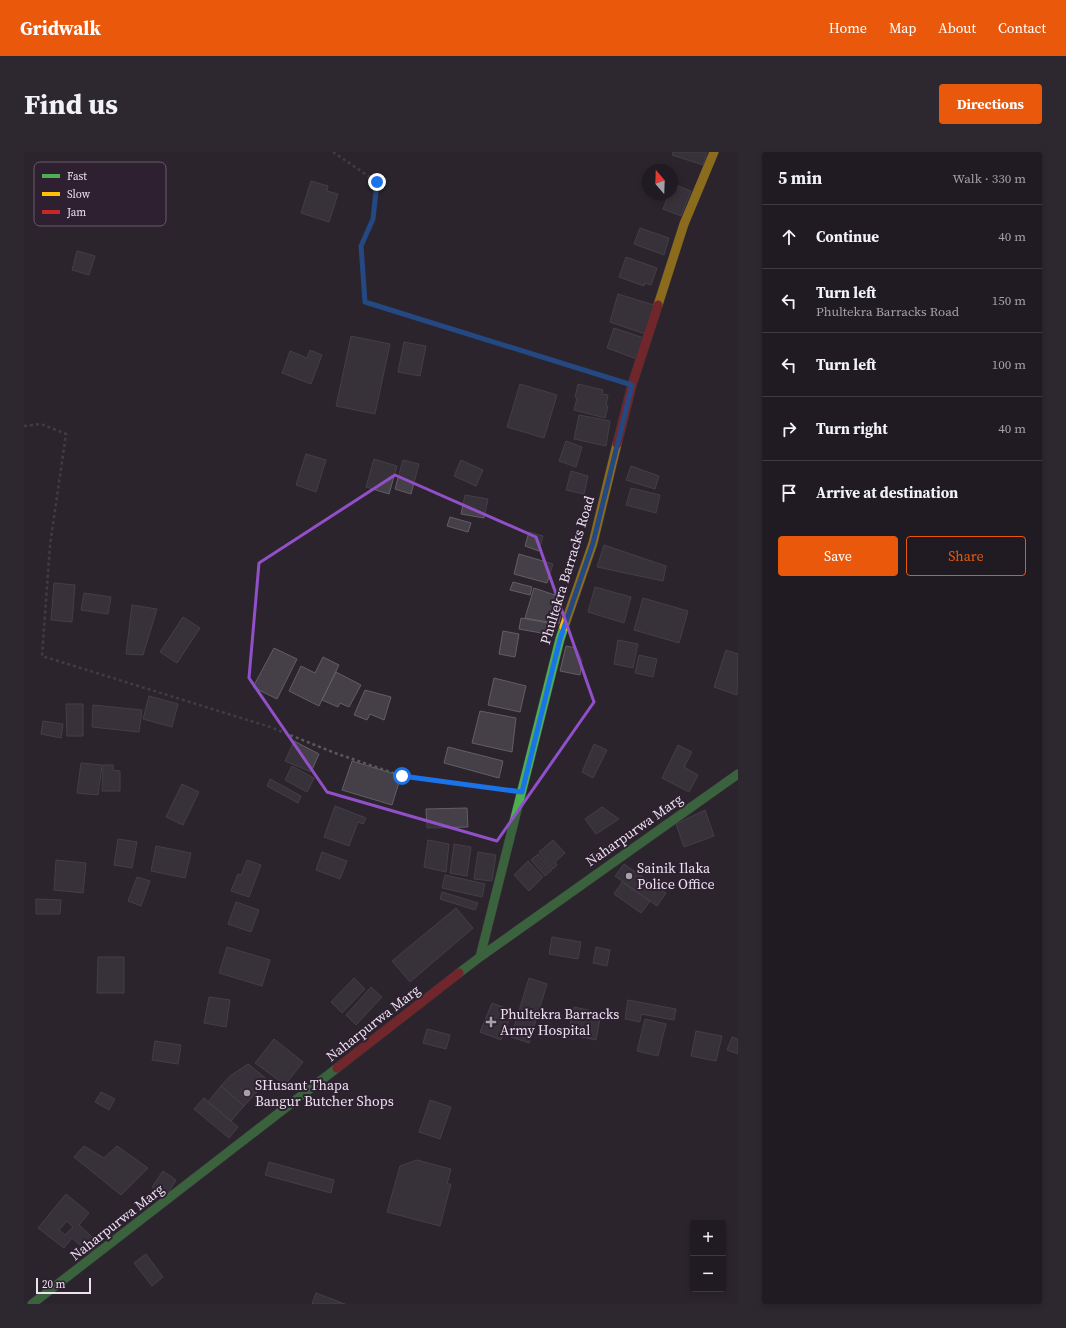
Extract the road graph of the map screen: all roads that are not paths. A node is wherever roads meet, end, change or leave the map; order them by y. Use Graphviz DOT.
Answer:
graph roads {
  1 [pos="714,152"];
  2 [pos="738,774"];
  3 [pos="480,956"];
  4 [pos="32,1304"];
  1 -- 3 [label="main road, Phultekra Barracks Road"];
  2 -- 3 [label="main road, Naharpurwa Marg"];
  3 -- 4 [label="main road, Naharpurwa Marg"];
}
